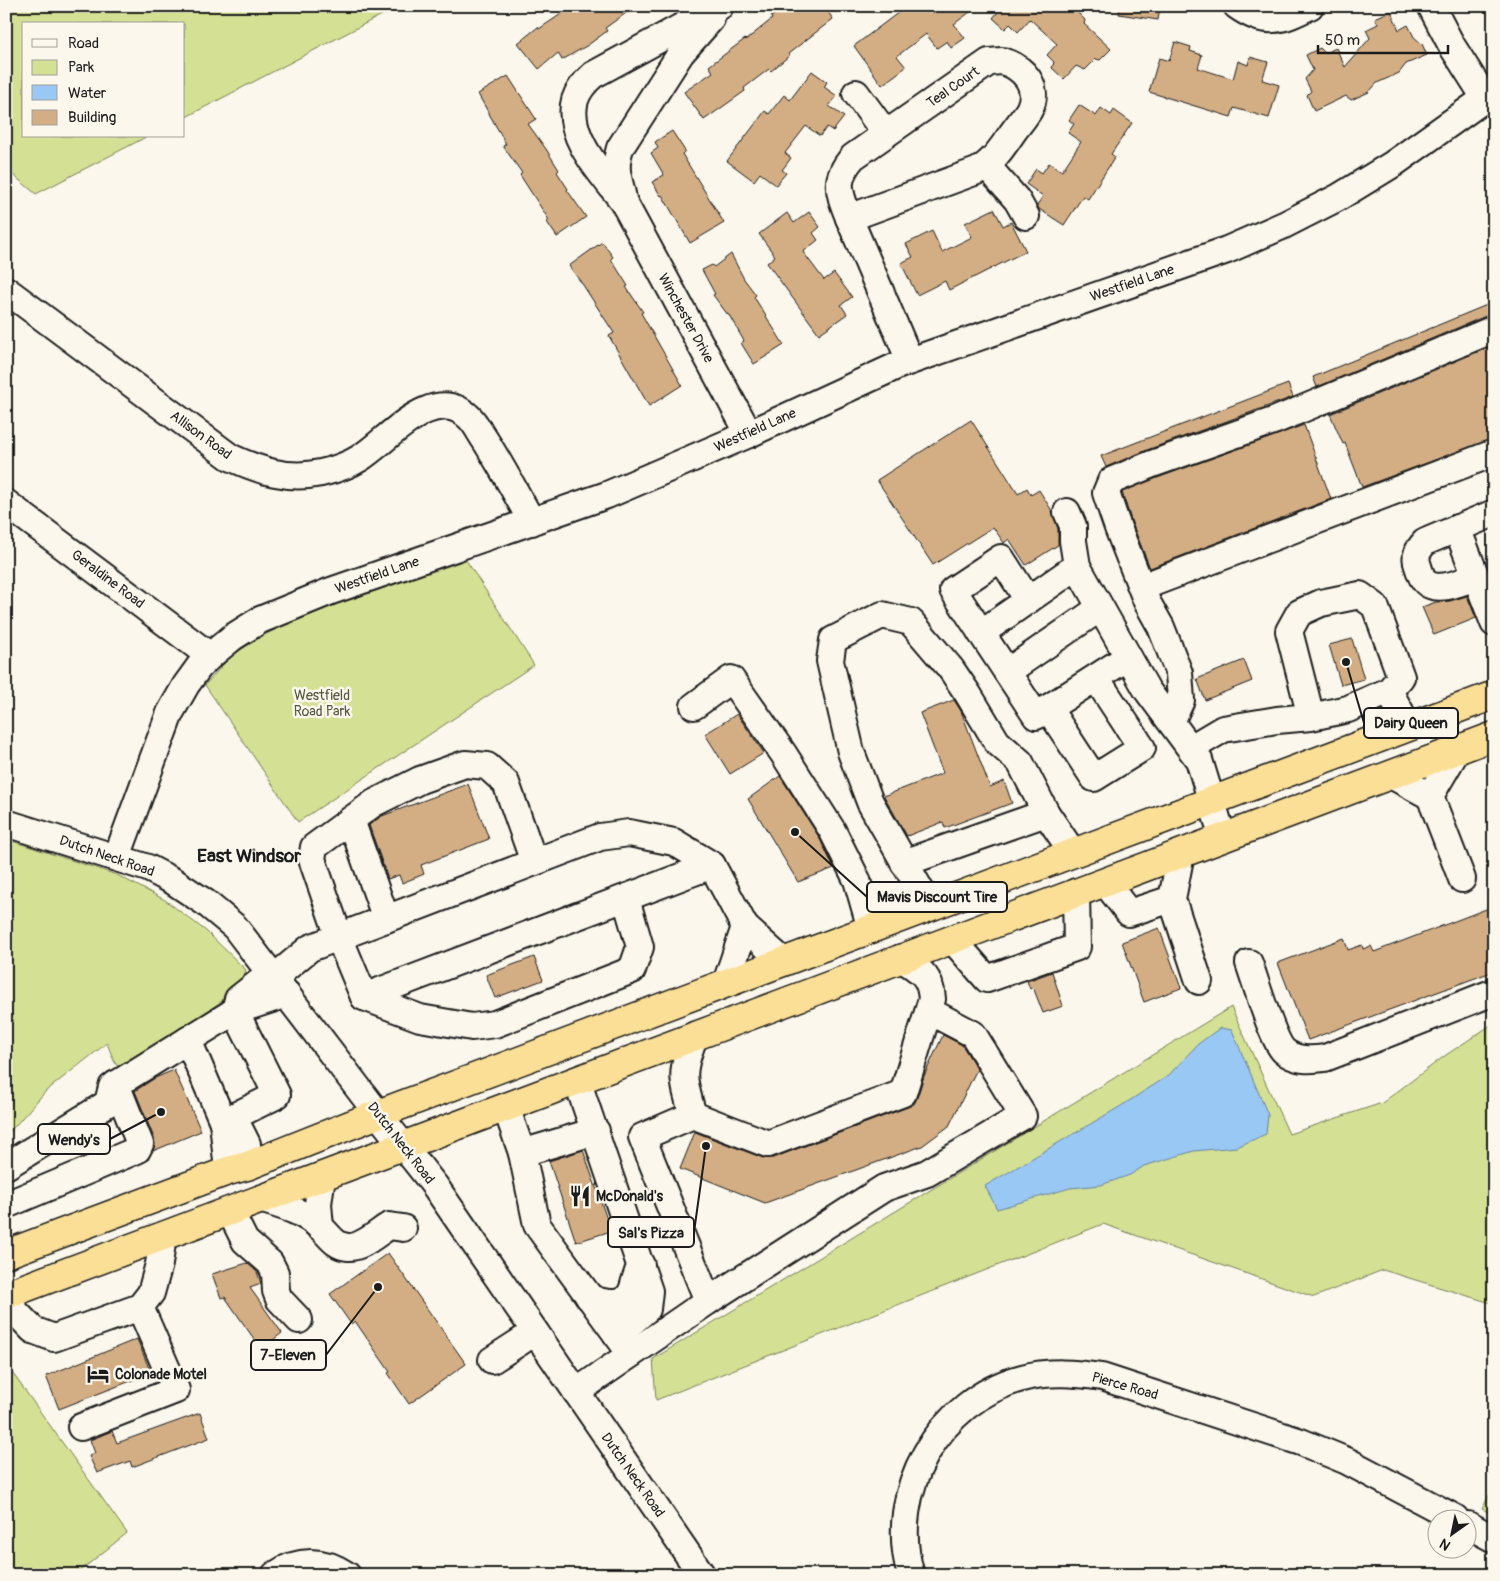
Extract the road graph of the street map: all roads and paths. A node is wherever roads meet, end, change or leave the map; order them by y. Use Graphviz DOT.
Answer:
graph roads {
  1 [pos="720,6"];
  2 [pos="724,6"];
  3 [pos="1237,6"];
  4 [pos="1310,6"];
  5 [pos="1431,6"];
  6 [pos="856,93"];
  7 [pos="1489,95"];
  8 [pos="886,134"];
  9 [pos="987,166"];
  10 [pos="623,201"];
  11 [pos="1026,216"];
  12 [pos="849,218"];
  13 [pos="6,290"];
  14 [pos="1494,330"];
  15 [pos="910,361"];
  16 [pos="749,434"];
  17 [pos="1494,453"];
  18 [pos="6,503"];
  19 [pos="1067,512"];
  20 [pos="1494,513"];
  21 [pos="532,522"];
  22 [pos="1456,528"];
  23 [pos="1077,566"];
  24 [pos="1476,577"];
  25 [pos="1142,587"];
  26 [pos="1028,600"];
  27 [pos="1100,608"];
  28 [pos="1494,622"];
  29 [pos="981,633"];
  30 [pos="210,656"];
  31 [pos="1128,657"];
  32 [pos="1007,672"];
  33 [pos="1096,678"];
  34 [pos="1389,690"];
  35 [pos="1494,695"];
  36 [pos="694,706"];
  37 [pos="1048,708"];
  38 [pos="1348,709"];
  39 [pos="1311,717"];
  40 [pos="1171,722"];
  41 [pos="1408,726"];
  42 [pos="1494,736"];
  43 [pos="1355,747"];
  44 [pos="1191,748"];
  45 [pos="1457,750"];
  46 [pos="1391,775"];
  47 [pos="1430,796"];
  48 [pos="1212,801"];
  49 [pos="1046,813"];
  50 [pos="351,820"];
  51 [pos="6,823"];
  52 [pos="1223,838"];
  53 [pos="1073,853"];
  54 [pos="1181,853"];
  55 [pos="117,857"];
  56 [pos="534,862"];
  57 [pos="904,863"];
  58 [pos="712,865"];
  59 [pos="1462,879"];
  60 [pos="1105,882"];
  61 [pos="1076,892"];
  62 [pos="626,898"];
  63 [pos="1172,899"];
  64 [pos="930,907"];
  65 [pos="386,919"];
  66 [pos="745,927"];
  67 [pos="871,929"];
  68 [pos="339,937"];
  69 [pos="952,939"];
  70 [pos="901,958"];
  71 [pos="784,962"];
  72 [pos="1249,963"];
  73 [pos="1199,981"];
  74 [pos="277,982"];
  75 [pos="726,984"];
  76 [pos="1494,992"];
  77 [pos="364,997"];
  78 [pos="235,1011"];
  79 [pos="929,1011"];
  80 [pos="695,1035"];
  81 [pos="188,1040"];
  82 [pos="577,1080"];
  83 [pos="116,1084"];
  84 [pos="506,1107"];
  85 [pos="378,1114"];
  86 [pos="693,1115"];
  87 [pos="224,1122"];
  88 [pos="596,1131"];
  89 [pos="403,1145"];
  90 [pos="522,1153"];
  91 [pos="6,1166"];
  92 [pos="238,1169"];
  93 [pos="322,1176"];
  94 [pos="260,1199"];
  95 [pos="6,1205"];
  96 [pos="230,1211"];
  97 [pos="320,1227"];
  98 [pos="403,1228"];
  99 [pos="163,1236"];
  100 [pos="6,1254"];
  101 [pos="638,1271"];
  102 [pos="6,1295"];
  103 [pos="589,1297"];
  104 [pos="708,1301"];
  105 [pos="6,1302"];
  106 [pos="140,1307"];
  107 [pos="647,1309"];
  108 [pos="299,1320"];
  109 [pos="535,1332"];
  110 [pos="662,1332"];
  111 [pos="624,1344"];
  112 [pos="492,1360"];
  113 [pos="576,1392"];
  114 [pos="81,1427"];
  115 [pos="1436,1508"];
  116 [pos="1478,1530"];
  117 [pos="1494,1539"];
  118 [pos="275,1575"];
  119 [pos="347,1575"];
  120 [pos="702,1575"];
  121 [pos="911,1575"];
  1 -- 10 [label="street, Winchester Drive"];
  2 -- 10 [label="street, Winchester Drive"];
  3 -- 4 [label="street"];
  5 -- 7 [label="street"];
  6 -- 8 [label="street"];
  7 -- 15 [label="street, Westfield Lane"];
  8 -- 9 [label="street, Teal Court"];
  8 -- 12 [label="street, Teal Court"];
  9 -- 11 [label="street"];
  9 -- 12 [label="street, Teal Court"];
  10 -- 16 [label="street, Winchester Drive"];
  12 -- 15 [label="street, Teal Court"];
  13 -- 21 [label="street, Allison Road"];
  14 -- 25 [label="street"];
  15 -- 16 [label="street, Westfield Lane"];
  16 -- 21 [label="street, Westfield Lane"];
  17 -- 25 [label="street"];
  18 -- 30 [label="street, Geraldine Road"];
  19 -- 23 [label="street"];
  20 -- 22 [label="street"];
  21 -- 30 [label="street, Westfield Lane"];
  22 -- 24 [label="street"];
  22 -- 24 [label="street"];
  23 -- 26 [label="street"];
  23 -- 27 [label="street"];
  24 -- 28 [label="street"];
  25 -- 40 [label="street"];
  26 -- 29 [label="street"];
  26 -- 29 [label="street"];
  27 -- 31 [label="street"];
  27 -- 32 [label="street"];
  29 -- 32 [label="street"];
  30 -- 55 [label="street, Westfield Lane"];
  31 -- 33 [label="street"];
  31 -- 40 [label="street"];
  32 -- 37 [label="street"];
  33 -- 37 [label="street"];
  33 -- 37 [label="street"];
  34 -- 38 [label="street"];
  34 -- 39 [label="street"];
  34 -- 41 [label="street"];
  35 -- 41 [label="highway"];
  36 -- 67 [label="street"];
  38 -- 39 [label="street"];
  38 -- 43 [label="street"];
  39 -- 44 [label="street"];
  40 -- 44 [label="street"];
  41 -- 43 [label="highway"];
  42 -- 45 [label="highway"];
  43 -- 48 [label="highway"];
  44 -- 48 [label="street"];
  45 -- 46 [label="highway"];
  45 -- 47 [label="street"];
  46 -- 47 [label="street"];
  46 -- 52 [label="highway"];
  47 -- 59 [label="street"];
  48 -- 52 [label="street"];
  48 -- 53 [label="highway"];
  49 -- 53 [label="street"];
  49 -- 57 [label="street"];
  49 -- 57 [label="street"];
  50 -- 56 [label="street"];
  50 -- 65 [label="street"];
  50 -- 68 [label="street"];
  51 -- 55 [label="street, Dutch Neck Road"];
  52 -- 54 [label="highway"];
  53 -- 64 [label="highway"];
  54 -- 60 [label="highway"];
  54 -- 63 [label="street"];
  55 -- 74 [label="street, Dutch Neck Road"];
  56 -- 58 [label="street"];
  56 -- 65 [label="street"];
  57 -- 64 [label="street"];
  58 -- 62 [label="street"];
  58 -- 66 [label="street"];
  60 -- 61 [label="highway"];
  60 -- 63 [label="street"];
  61 -- 69 [label="highway"];
  61 -- 69 [label="street"];
  62 -- 77 [label="street"];
  62 -- 77 [label="street"];
  63 -- 73 [label="street"];
  64 -- 67 [label="highway"];
  65 -- 68 [label="street"];
  66 -- 71 [label="street"];
  66 -- 75 [label="street"];
  67 -- 71 [label="highway"];
  68 -- 74 [label="street"];
  68 -- 77 [label="street"];
  69 -- 70 [label="highway"];
  70 -- 79 [label="street"];
  70 -- 80 [label="highway"];
  71 -- 75 [label="highway"];
  72 -- 76 [label="street"];
  74 -- 78 [label="street"];
  74 -- 85 [label="street, Dutch Neck Road"];
  75 -- 85 [label="highway"];
  78 -- 81 [label="street"];
  78 -- 87 [label="street"];
  79 -- 86 [label="street"];
  79 -- 104 [label="street"];
  80 -- 82 [label="highway"];
  80 -- 86 [label="street"];
  81 -- 83 [label="street"];
  81 -- 87 [label="street"];
  82 -- 84 [label="highway"];
  82 -- 88 [label="street"];
  83 -- 91 [label="street"];
  83 -- 95 [label="street"];
  84 -- 89 [label="highway"];
  84 -- 90 [label="street"];
  85 -- 89 [label="street, Dutch Neck Road"];
  85 -- 92 [label="highway"];
  86 -- 104 [label="street"];
  87 -- 92 [label="street"];
  88 -- 90 [label="street"];
  88 -- 101 [label="street"];
  89 -- 93 [label="highway"];
  89 -- 109 [label="street, Dutch Neck Road"];
  90 -- 103 [label="street"];
  92 -- 100 [label="highway"];
  93 -- 94 [label="highway"];
  93 -- 97 [label="street"];
  94 -- 96 [label="highway"];
  94 -- 97 [label="street"];
  96 -- 99 [label="highway"];
  96 -- 108 [label="street"];
  97 -- 98 [label="street"];
  99 -- 102 [label="highway"];
  99 -- 106 [label="street"];
  101 -- 103 [label="street"];
  101 -- 107 [label="street"];
  103 -- 111 [label="street"];
  104 -- 110 [label="street"];
  105 -- 106 [label="street"];
  106 -- 114 [label="street"];
  107 -- 110 [label="street"];
  107 -- 111 [label="street"];
  109 -- 112 [label="street"];
  109 -- 113 [label="street, Dutch Neck Road"];
  110 -- 111 [label="street"];
  111 -- 113 [label="street"];
  113 -- 120 [label="street, Dutch Neck Road"];
  115 -- 121 [label="street, Pierce Road"];
  116 -- 117 [label="street"];
  118 -- 119 [label="street"];
}
